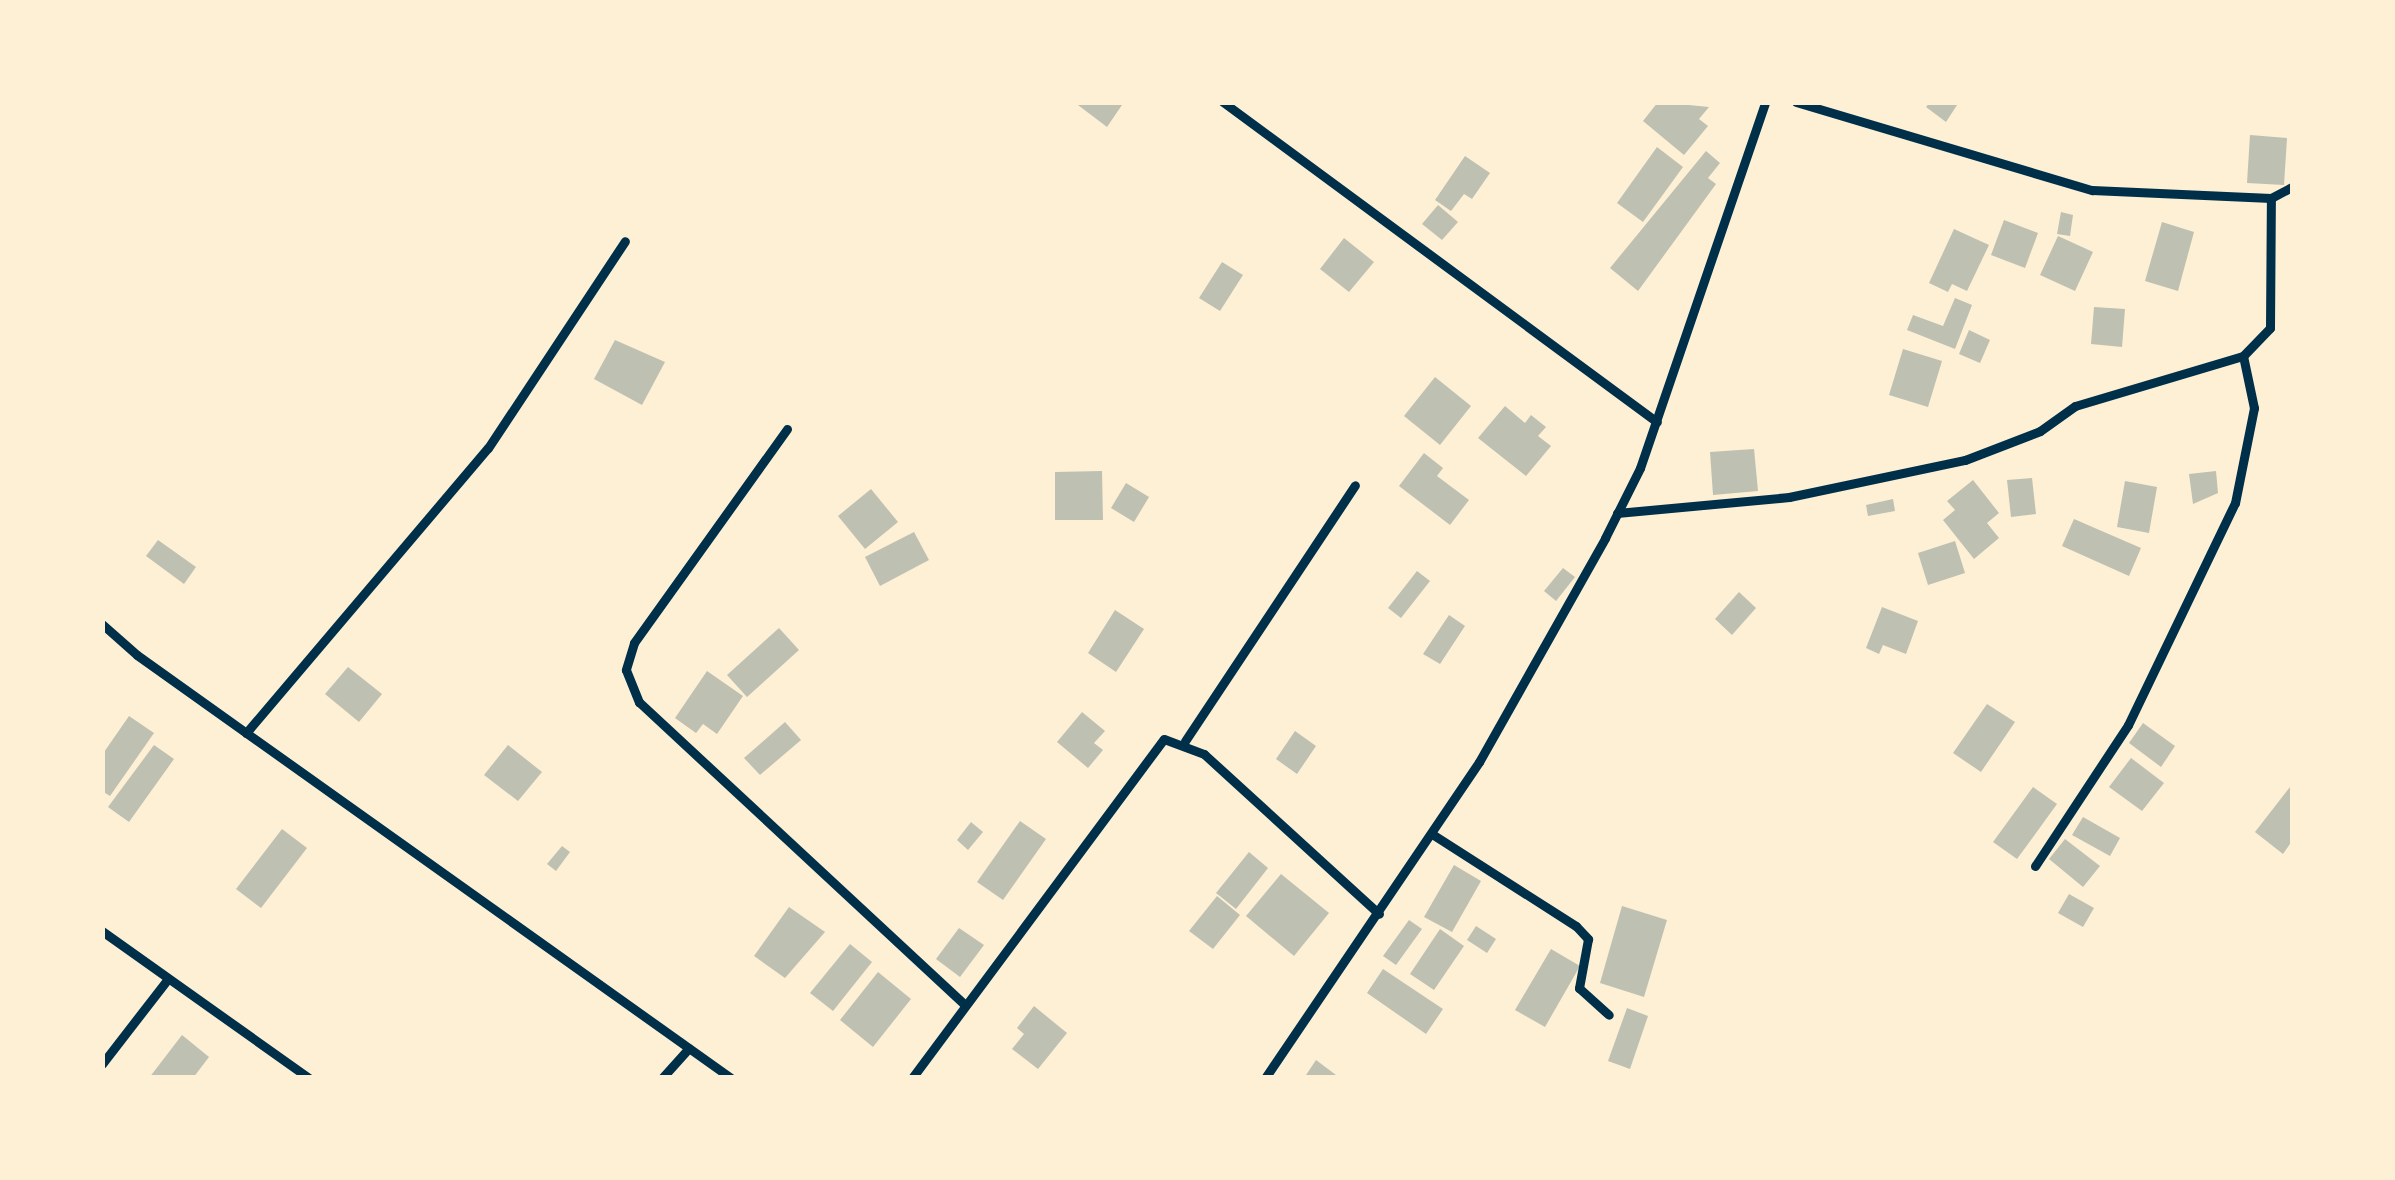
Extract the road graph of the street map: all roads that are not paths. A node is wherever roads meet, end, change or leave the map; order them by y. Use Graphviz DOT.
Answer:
graph roads {
  1 [pos="1223,102"];
  2 [pos="1765,102"];
  3 [pos="1796,102"];
  4 [pos="2292,187"];
  5 [pos="2271,198"];
  6 [pos="625,241"];
  7 [pos="2243,356"];
  8 [pos="1657,422"];
  9 [pos="786,430"];
  10 [pos="1356,485"];
  11 [pos="1617,513"];
  12 [pos="102,624"];
  13 [pos="246,733"];
  14 [pos="1184,742"];
  15 [pos="1432,834"];
  16 [pos="2036,866"];
  17 [pos="1379,914"];
  18 [pos="102,930"];
  19 [pos="167,980"];
  20 [pos="965,1005"];
  21 [pos="1609,1015"];
  22 [pos="689,1048"];
  23 [pos="102,1064"];
  24 [pos="309,1078"];
  25 [pos="662,1078"];
  26 [pos="731,1078"];
  27 [pos="912,1078"];
  28 [pos="1265,1078"];
  1 -- 8 [label="street"];
  2 -- 8 [label="street"];
  3 -- 5 [label="street"];
  4 -- 5 [label="street"];
  5 -- 7 [label="street"];
  6 -- 13 [label="street"];
  7 -- 11 [label="street"];
  7 -- 16 [label="street"];
  8 -- 11 [label="street"];
  9 -- 20 [label="street"];
  10 -- 14 [label="street"];
  11 -- 15 [label="street"];
  12 -- 13 [label="street"];
  13 -- 22 [label="street"];
  14 -- 17 [label="street"];
  14 -- 20 [label="street"];
  15 -- 17 [label="street"];
  15 -- 21 [label="street"];
  17 -- 28 [label="street"];
  18 -- 19 [label="street"];
  19 -- 23 [label="street"];
  19 -- 24 [label="street"];
  20 -- 27 [label="street"];
  22 -- 25 [label="street"];
  22 -- 26 [label="street"];
}
